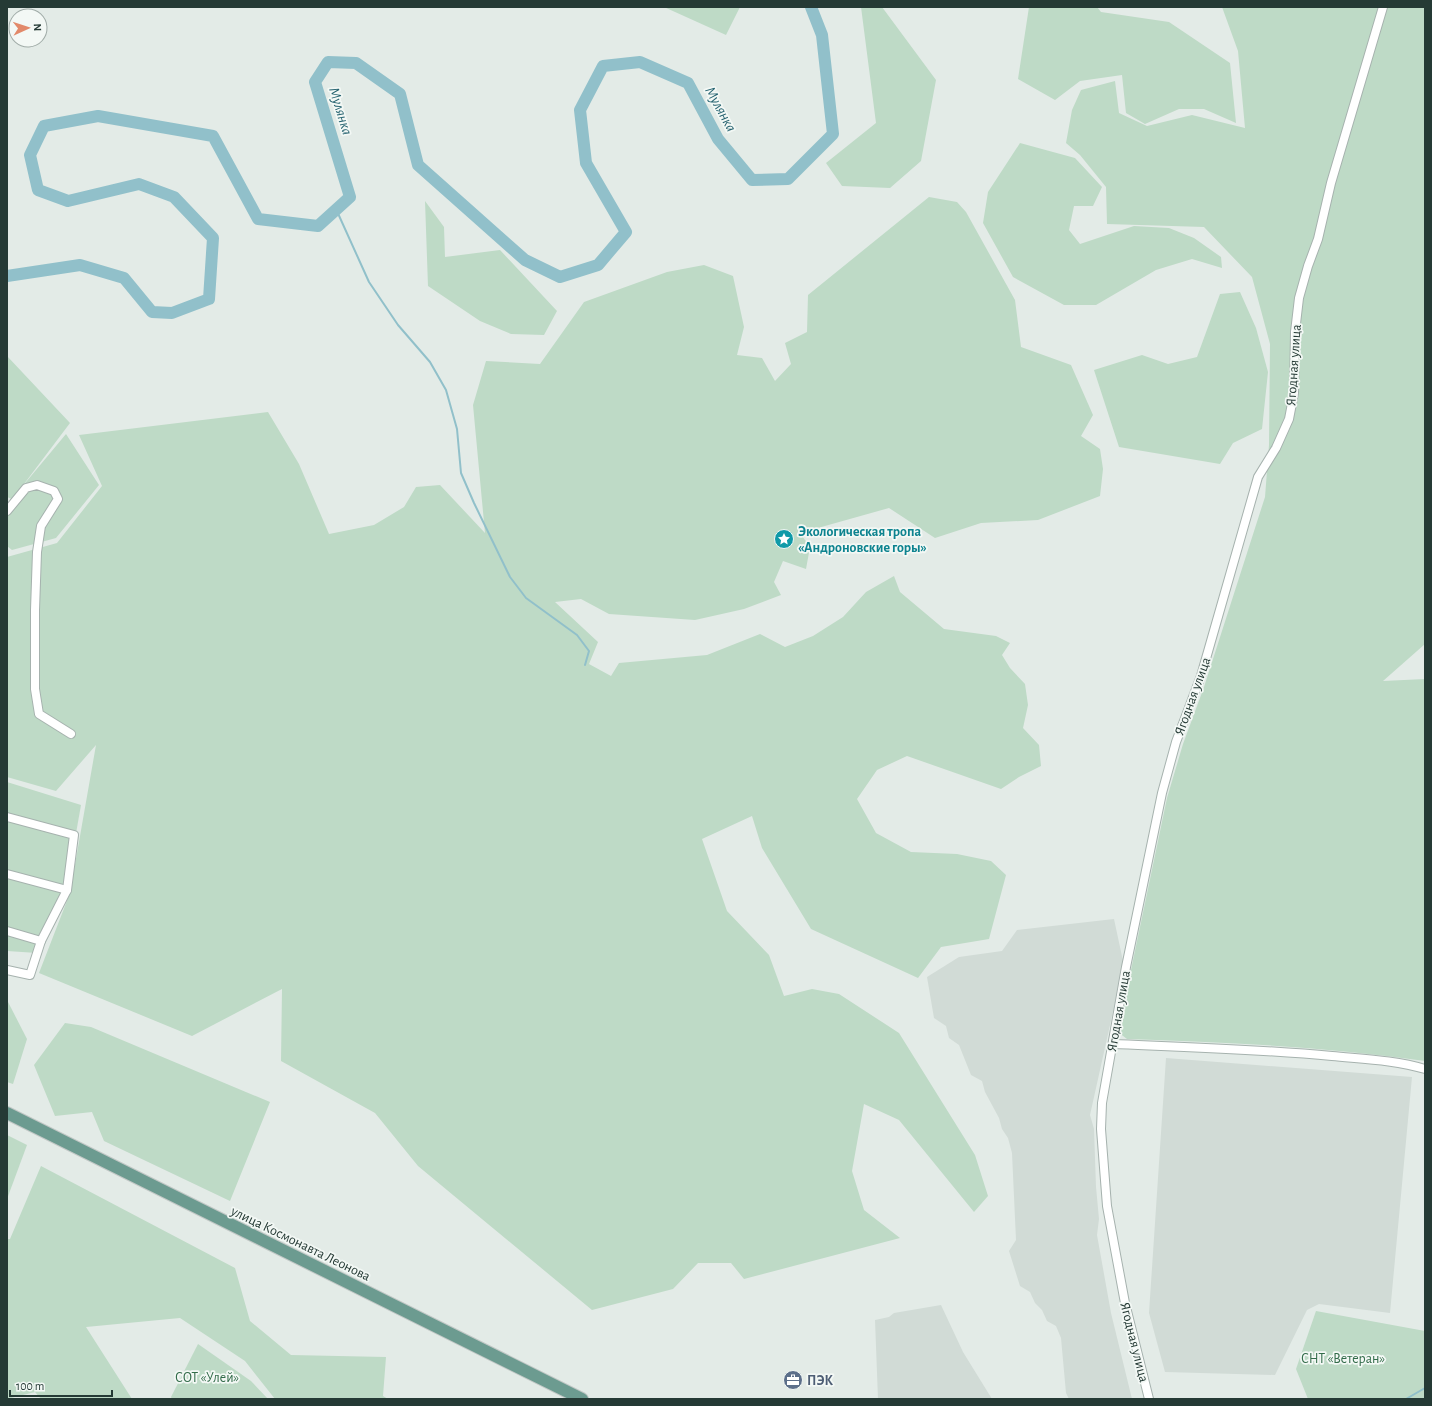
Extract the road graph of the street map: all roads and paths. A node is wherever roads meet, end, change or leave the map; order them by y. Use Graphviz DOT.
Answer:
graph roads {
  1 [pos="1383,7"];
  2 [pos="9,506"];
  3 [pos="71,734"];
  4 [pos="7,816"];
  5 [pos="7,874"];
  6 [pos="67,890"];
  7 [pos="7,931"];
  8 [pos="41,941"];
  9 [pos="7,970"];
  10 [pos="1113,1044"];
  11 [pos="1425,1069"];
  12 [pos="7,1113"];
  13 [pos="582,1399"];
  14 [pos="1149,1399"];
  1 -- 10 [label="street, Ягодная улица"];
  2 -- 3 [label="street"];
  4 -- 6 [label="street"];
  5 -- 6 [label="street"];
  6 -- 8 [label="street"];
  7 -- 8 [label="street"];
  8 -- 9 [label="street"];
  10 -- 11 [label="street"];
  10 -- 14 [label="street, Ягодная улица"];
  12 -- 13 [label="main road, улица Космонавта Леонова"];
}
